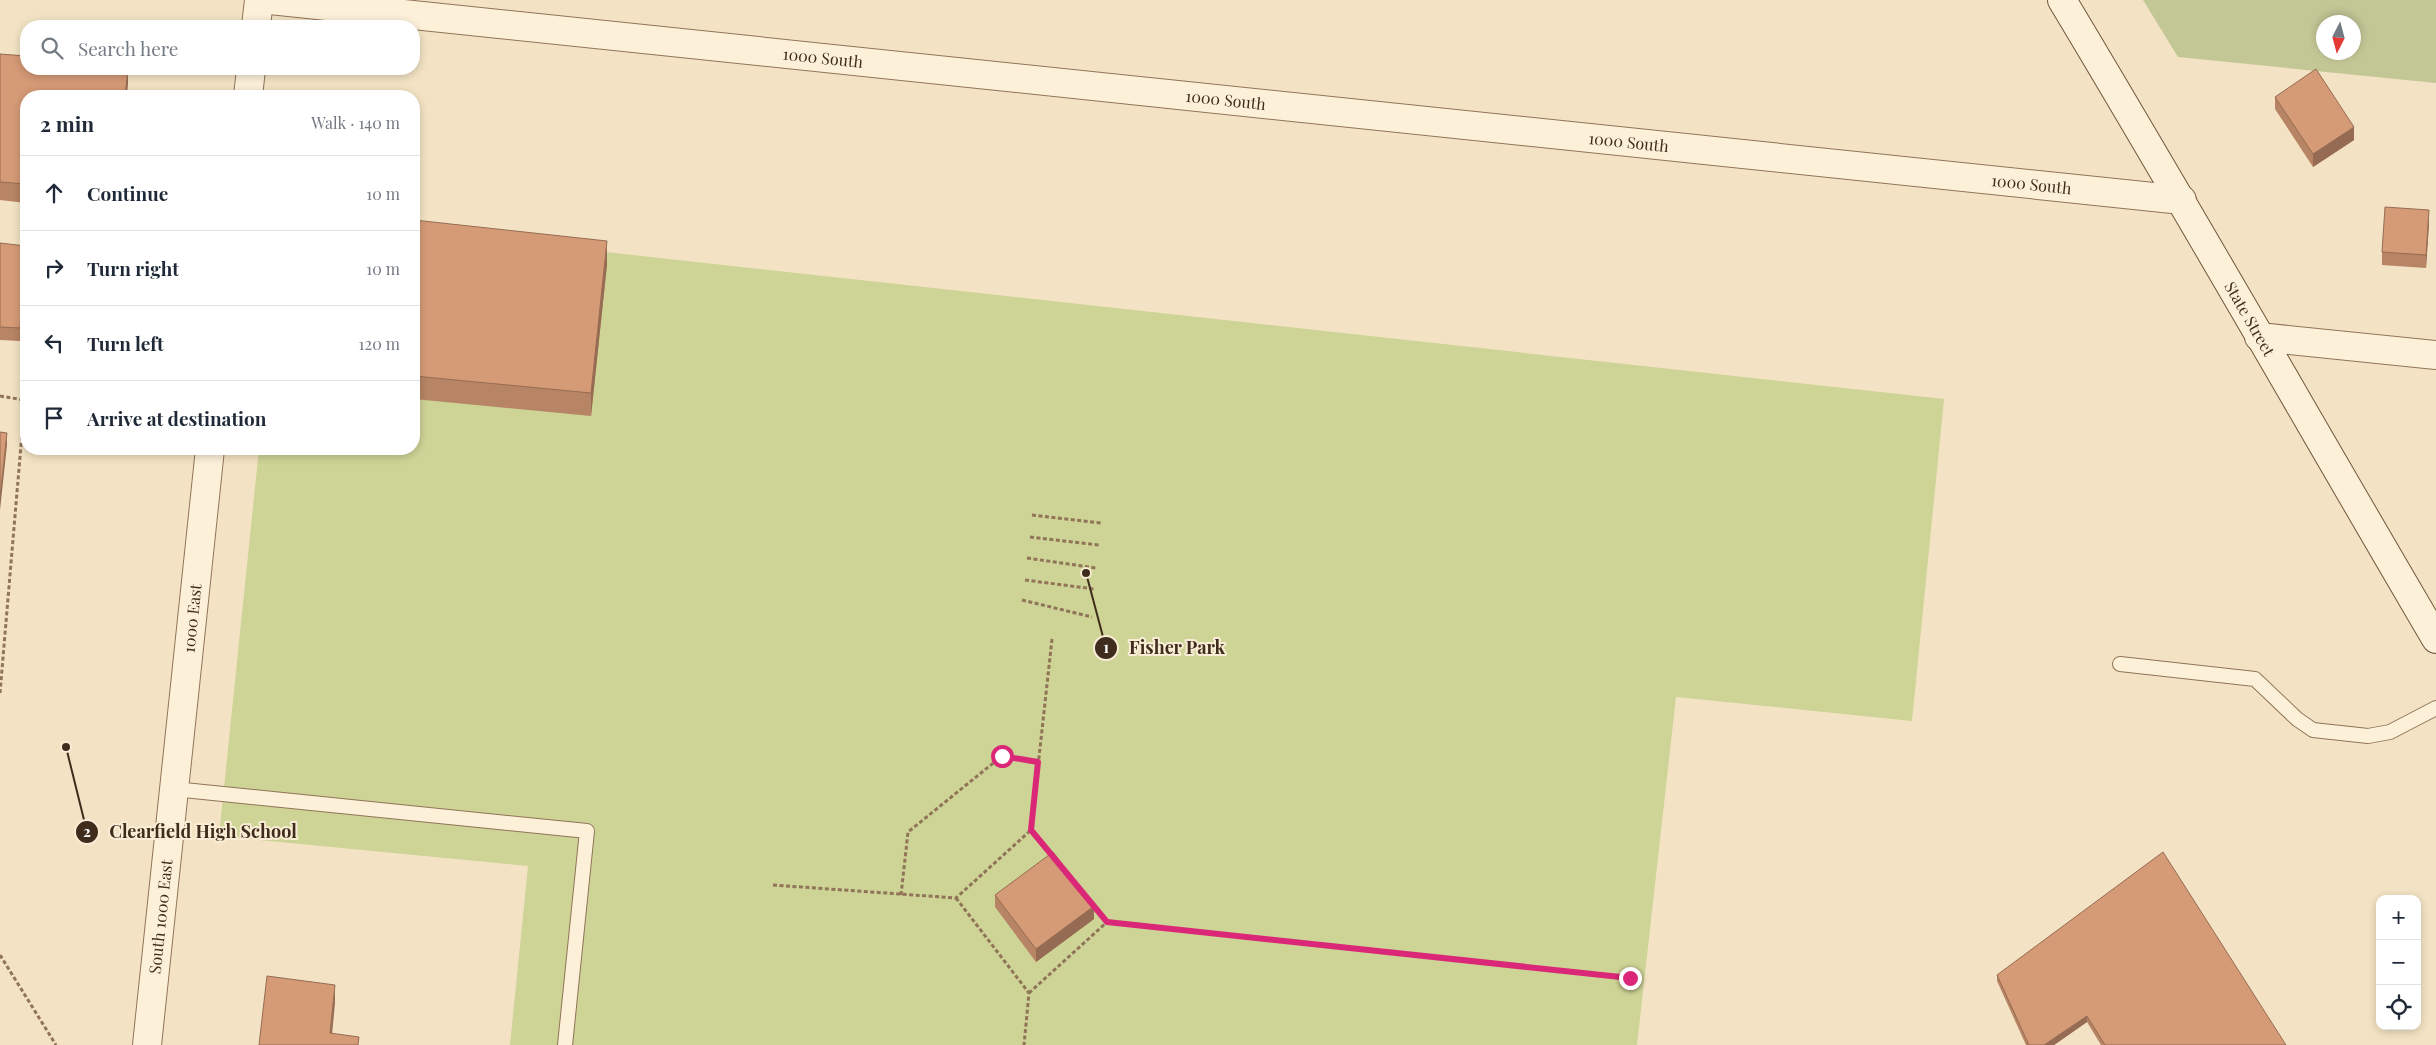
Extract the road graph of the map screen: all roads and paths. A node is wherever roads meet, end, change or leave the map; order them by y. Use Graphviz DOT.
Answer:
graph roads {
  1 [pos="259,0"];
  2 [pos="270,0"];
  3 [pos="2062,0"];
  4 [pos="257,20"];
  5 [pos="250,75"];
  6 [pos="249,90"];
  7 [pos="2182,200"];
  8 [pos="2259,337"];
  9 [pos="2436,355"];
  10 [pos="0,396"];
  11 [pos="20,399"];
  12 [pos="20,449"];
  13 [pos="209,455"];
  14 [pos="1032,515"];
  15 [pos="1101,524"];
  16 [pos="1030,536"];
  17 [pos="1099,545"];
  18 [pos="1027,558"];
  19 [pos="1096,568"];
  20 [pos="1025,580"];
  21 [pos="1094,589"];
  22 [pos="1022,600"];
  23 [pos="1092,617"];
  24 [pos="1052,639"];
  25 [pos="2436,639"];
  26 [pos="2120,664"];
  27 [pos="0,693"];
  28 [pos="2436,708"];
  29 [pos="1038,762"];
  30 [pos="174,789"];
  31 [pos="1031,830"];
  32 [pos="1056,860"];
  33 [pos="773,885"];
  34 [pos="902,895"];
  35 [pos="956,898"];
  36 [pos="1088,898"];
  37 [pos="1107,922"];
  38 [pos="0,955"];
  39 [pos="1630,978"];
  40 [pos="1029,993"];
  41 [pos="56,1045"];
  42 [pos="146,1045"];
  43 [pos="565,1045"];
  44 [pos="1024,1045"];
  1 -- 4 [label="street"];
  2 -- 7 [label="street, 1000 South"];
  3 -- 7 [label="street, State Street"];
  5 -- 6 [label="street"];
  7 -- 8 [label="street, State Street"];
  8 -- 9 [label="street"];
  8 -- 25 [label="street, State Street"];
  10 -- 11 [label="path"];
  12 -- 27 [label="path"];
  13 -- 30 [label="street, 1000 East"];
  14 -- 15 [label="path"];
  16 -- 17 [label="path"];
  18 -- 19 [label="path"];
  20 -- 21 [label="path"];
  22 -- 23 [label="path"];
  24 -- 29 [label="path"];
  26 -- 28 [label="lane"];
  29 -- 31 [label="path"];
  29 -- 34 [label="path"];
  30 -- 42 [label="street, South 1000 East"];
  30 -- 43 [label="lane"];
  31 -- 32 [label="path"];
  31 -- 35 [label="path"];
  33 -- 34 [label="path"];
  34 -- 35 [label="path"];
  35 -- 40 [label="path"];
  36 -- 37 [label="path"];
  37 -- 39 [label="path"];
  37 -- 40 [label="path"];
  38 -- 41 [label="path"];
  40 -- 44 [label="path"];
}
